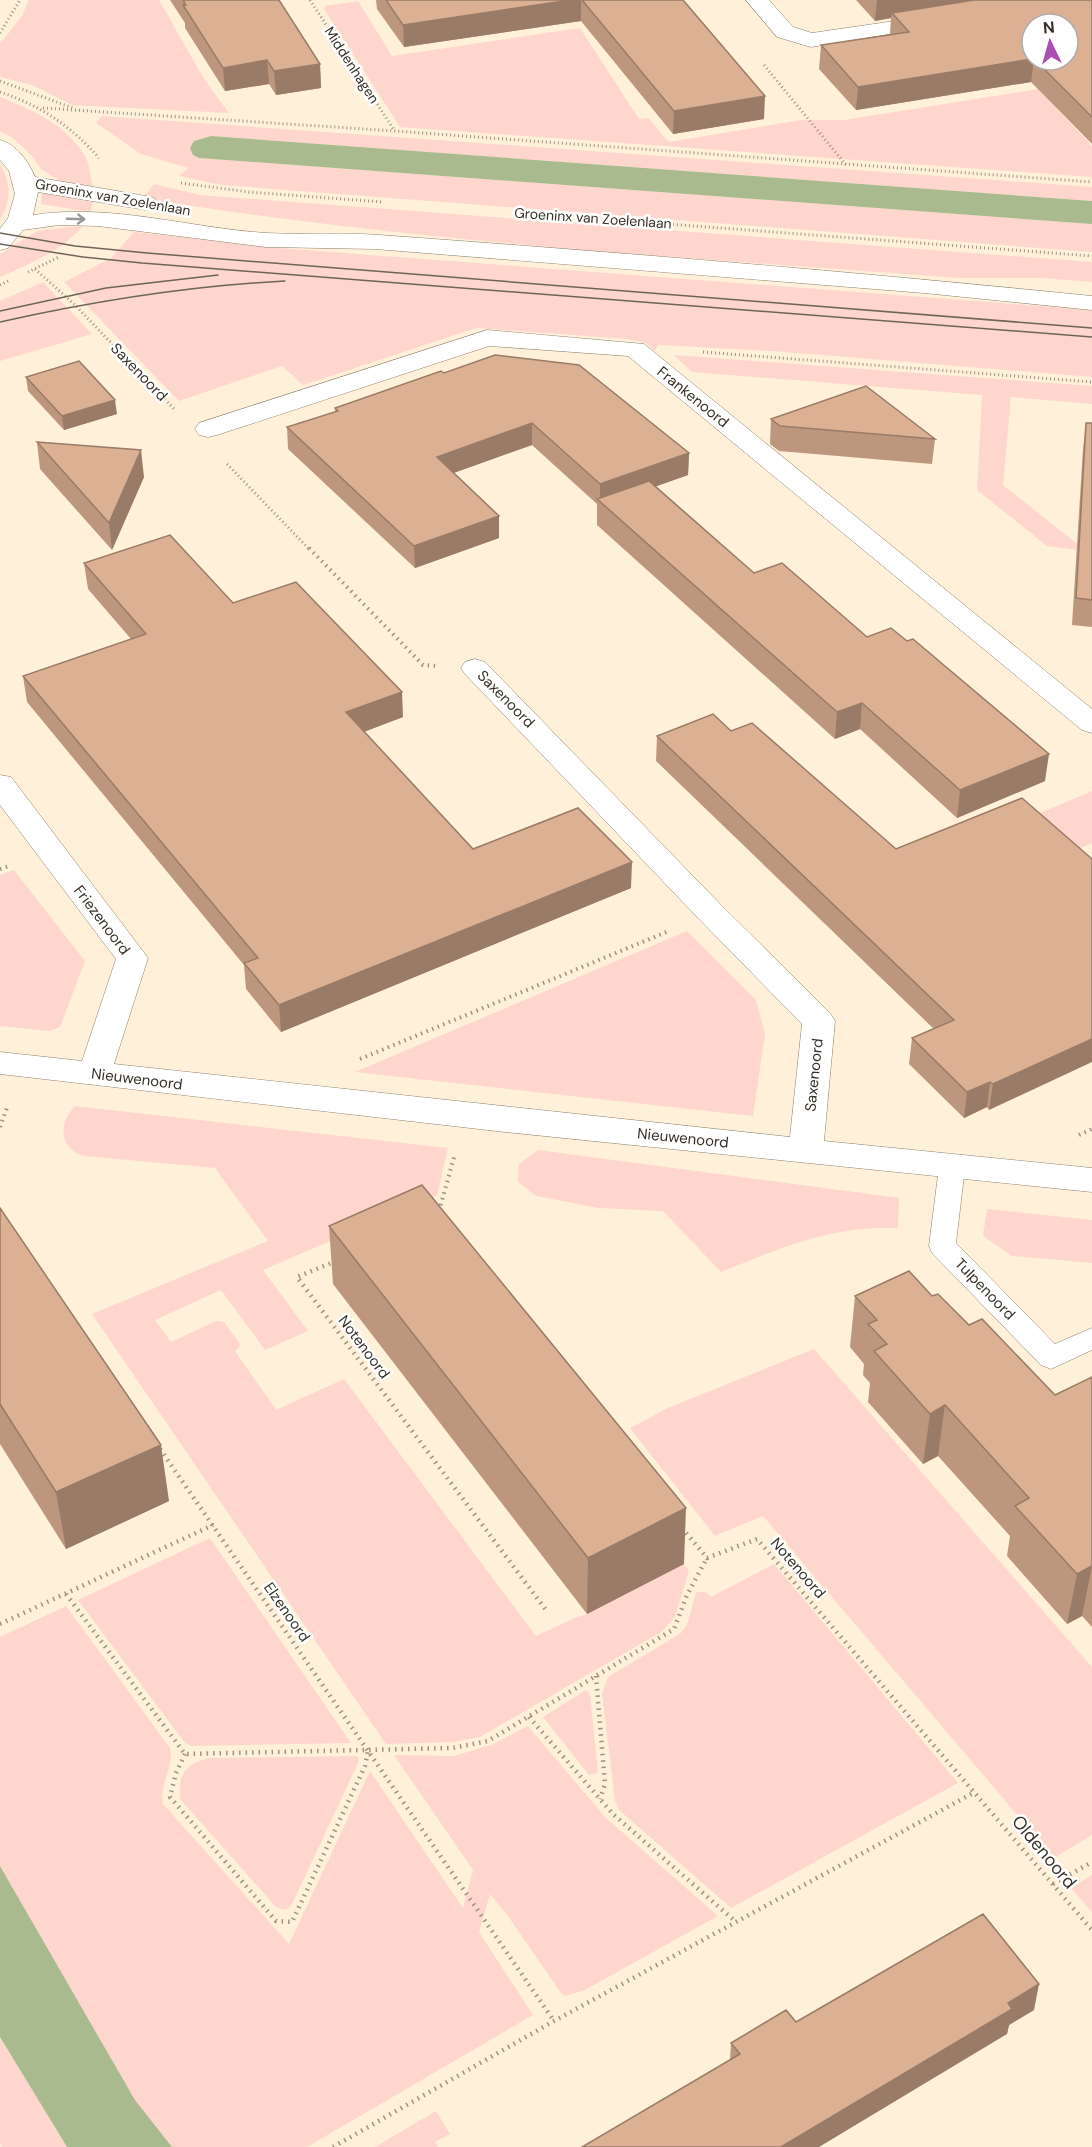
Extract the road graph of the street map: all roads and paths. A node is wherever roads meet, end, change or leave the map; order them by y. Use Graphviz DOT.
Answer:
graph roads {
  1 [pos="20,0"];
  2 [pos="310,0"];
  3 [pos="757,0"];
  4 [pos="960,16"];
  5 [pos="0,33"];
  6 [pos="797,37"];
  7 [pos="0,81"];
  8 [pos="43,108"];
  9 [pos="77,109"];
  10 [pos="395,131"];
  11 [pos="0,147"];
  12 [pos="99,158"];
  13 [pos="108,161"];
  14 [pos="846,165"];
  15 [pos="27,183"];
  16 [pos="180,183"];
  17 [pos="1092,183"];
  18 [pos="392,203"];
  19 [pos="641,222"];
  20 [pos="18,224"];
  21 [pos="375,242"];
  22 [pos="0,243"];
  23 [pos="1092,256"];
  24 [pos="35,269"];
  25 [pos="924,286"];
  26 [pos="1092,288"];
  27 [pos="1092,303"];
  28 [pos="647,359"];
  29 [pos="1092,382"];
  30 [pos="181,416"];
  31 [pos="208,429"];
  32 [pos="222,459"];
  33 [pos="475,668"];
  34 [pos="1092,724"];
  35 [pos="0,784"];
  36 [pos="711,913"];
  37 [pos="351,1063"];
  38 [pos="0,1064"];
  39 [pos="94,1074"];
  40 [pos="466,1116"];
  41 [pos="807,1150"];
  42 [pos="952,1167"];
  43 [pos="1092,1180"];
  44 [pos="437,1219"];
  45 [pos="340,1259"];
  46 [pos="1092,1338"];
  47 [pos="159,1448"];
  48 [pos="677,1522"];
  49 [pos="213,1525"];
  50 [pos="706,1558"];
  51 [pos="66,1594"];
  52 [pos="546,1610"];
  53 [pos="0,1624"];
  54 [pos="596,1676"];
  55 [pos="529,1717"];
  56 [pos="368,1750"];
  57 [pos="185,1754"];
  58 [pos="975,1792"];
  59 [pos="600,1799"];
  60 [pos="1092,1862"];
  61 [pos="1053,1884"];
  62 [pos="736,1922"];
  63 [pos="1092,1930"];
  64 [pos="554,2021"];
  65 [pos="333,2147"];
  1 -- 5 [label="path"];
  2 -- 10 [label="path, Middenhagen"];
  3 -- 6 [label="street"];
  4 -- 6 [label="street"];
  6 -- 14 [label="path"];
  7 -- 9 [label="path"];
  8 -- 9 [label="path"];
  9 -- 10 [label="path"];
  10 -- 14 [label="path"];
  11 -- 15 [label="street"];
  12 -- 13 [label="path"];
  14 -- 17 [label="path"];
  15 -- 20 [label="street"];
  15 -- 21 [label="street, Groeninx van Zoelenlaan"];
  16 -- 18 [label="path, Groeninx van Zoelenlaan"];
  19 -- 23 [label="path, Groeninx van Zoelenlaan"];
  20 -- 21 [label="street, Groeninx van Zoelenlaan, one-way"];
  20 -- 22 [label="street"];
  21 -- 25 [label="street, Groeninx van Zoelenlaan"];
  24 -- 30 [label="path, Saxenoord"];
  25 -- 26 [label="street, Groeninx van Zoelenlaan"];
  25 -- 27 [label="street, Groeninx van Zoelenlaan"];
  28 -- 29 [label="path"];
  28 -- 31 [label="street, Frankenoord"];
  28 -- 34 [label="street, Frankenoord"];
  32 -- 33 [label="path, Saxenoord"];
  33 -- 36 [label="street, Saxenoord"];
  35 -- 39 [label="street, Friezenoord"];
  36 -- 37 [label="path"];
  36 -- 41 [label="street, Saxenoord"];
  38 -- 39 [label="street, Nieuwenoord"];
  39 -- 40 [label="street, Nieuwenoord"];
  40 -- 41 [label="street, Nieuwenoord"];
  40 -- 44 [label="path"];
  41 -- 42 [label="street, Nieuwenoord"];
  42 -- 43 [label="street, Nieuwenoord"];
  42 -- 46 [label="lane, Tulpenoord"];
  45 -- 52 [label="path, Notenoord"];
  47 -- 49 [label="path, Elzenoord"];
  48 -- 50 [label="path"];
  49 -- 51 [label="path"];
  49 -- 56 [label="path, Elzenoord"];
  50 -- 54 [label="path"];
  50 -- 58 [label="path, Notenoord"];
  51 -- 53 [label="path"];
  51 -- 57 [label="path"];
  54 -- 55 [label="path"];
  54 -- 59 [label="path"];
  55 -- 56 [label="path"];
  55 -- 59 [label="path"];
  56 -- 57 [label="path"];
  56 -- 57 [label="path"];
  56 -- 64 [label="path, Elzenoord"];
  58 -- 61 [label="path, Oldenoord"];
  58 -- 62 [label="path"];
  59 -- 62 [label="path"];
  60 -- 61 [label="path"];
  61 -- 63 [label="path, Oldenoord"];
  62 -- 64 [label="path"];
  64 -- 65 [label="path"];
}
